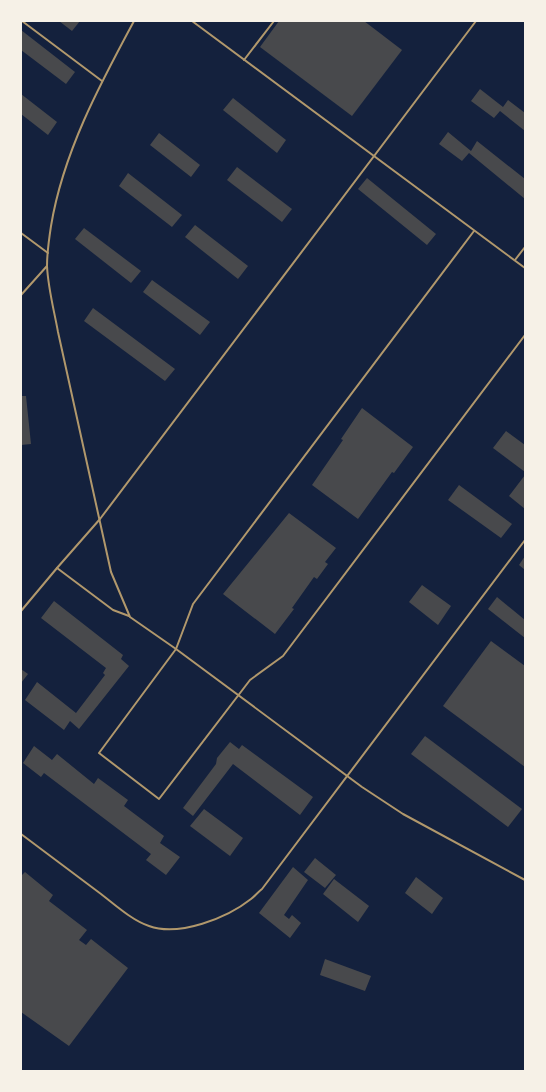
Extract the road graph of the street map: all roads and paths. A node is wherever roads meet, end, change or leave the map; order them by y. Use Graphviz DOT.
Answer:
graph roads {
  1 [pos="22,21"];
  2 [pos="134,21"];
  3 [pos="192,21"];
  4 [pos="274,21"];
  5 [pos="476,21"];
  6 [pos="244,60"];
  7 [pos="102,81"];
  8 [pos="374,156"];
  9 [pos="474,231"];
  10 [pos="21,233"];
  11 [pos="525,247"];
  12 [pos="48,253"];
  13 [pos="515,260"];
  14 [pos="47,266"];
  15 [pos="525,268"];
  16 [pos="21,296"];
  17 [pos="525,335"];
  18 [pos="100,519"];
  19 [pos="525,540"];
  20 [pos="57,568"];
  21 [pos="21,611"];
  22 [pos="130,617"];
  23 [pos="176,649"];
  24 [pos="238,696"];
  25 [pos="347,777"];
  26 [pos="21,834"];
  27 [pos="525,880"];
  1 -- 7 [label="lane"];
  2 -- 7 [label="lane"];
  3 -- 6 [label="lane"];
  4 -- 6 [label="lane"];
  5 -- 8 [label="lane"];
  6 -- 8 [label="lane"];
  7 -- 12 [label="lane"];
  8 -- 9 [label="lane"];
  8 -- 18 [label="lane"];
  9 -- 13 [label="lane"];
  9 -- 23 [label="lane"];
  10 -- 12 [label="lane"];
  11 -- 13 [label="lane"];
  12 -- 14 [label="lane"];
  13 -- 15 [label="lane"];
  14 -- 16 [label="lane"];
  14 -- 18 [label="lane"];
  17 -- 24 [label="lane"];
  18 -- 20 [label="lane"];
  18 -- 22 [label="lane"];
  19 -- 25 [label="lane"];
  20 -- 21 [label="lane"];
  20 -- 22 [label="lane"];
  22 -- 23 [label="lane"];
  23 -- 24 [label="lane"];
  23 -- 24 [label="lane"];
  24 -- 25 [label="lane"];
  25 -- 26 [label="lane"];
  25 -- 27 [label="lane"];
}
